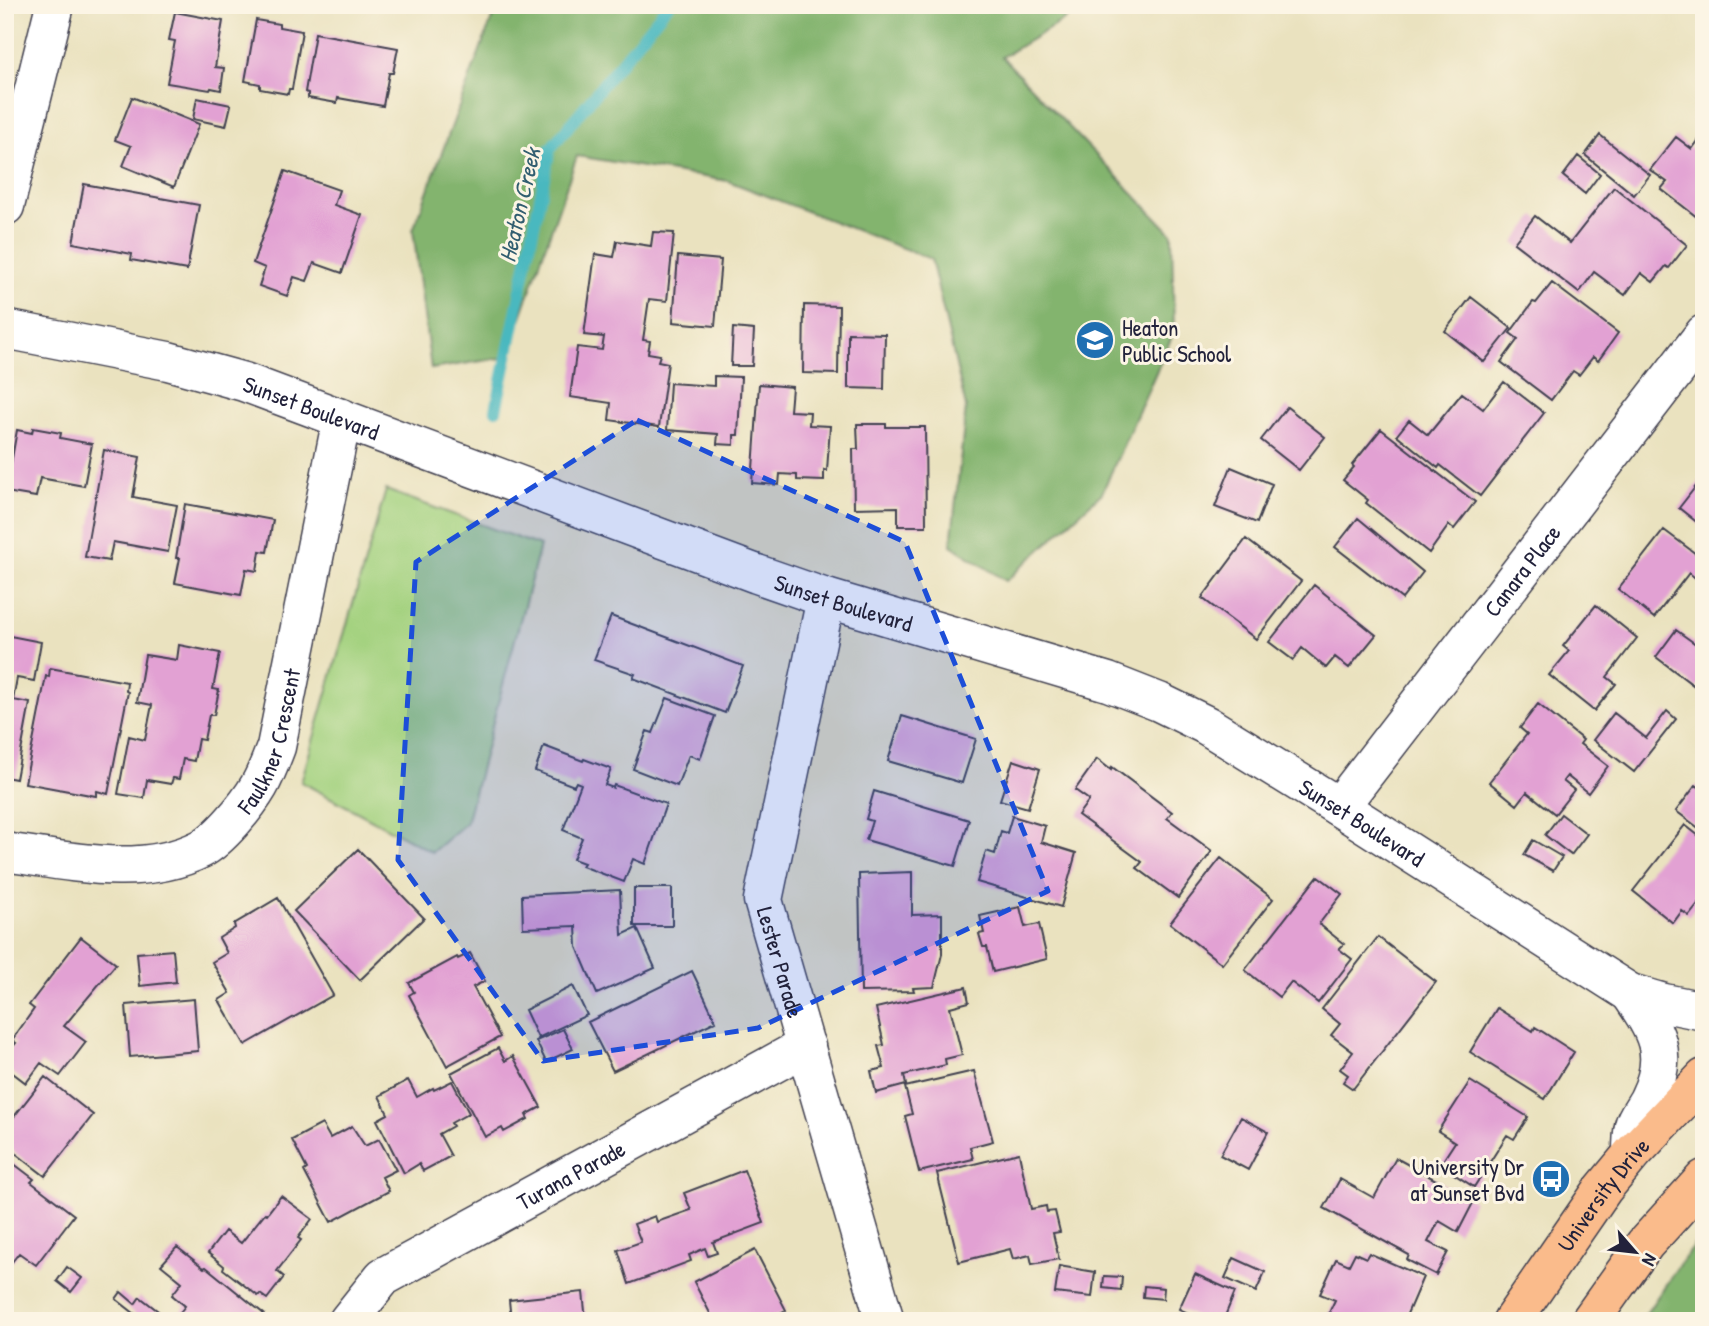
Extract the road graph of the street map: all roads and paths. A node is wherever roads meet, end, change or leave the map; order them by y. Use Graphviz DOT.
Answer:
graph roads {
  1 [pos="55,5"];
  2 [pos="5,206"];
  3 [pos="5,329"];
  4 [pos="1704,334"];
  5 [pos="342,418"];
  6 [pos="826,597"];
  7 [pos="1339,807"];
  8 [pos="5,852"];
  9 [pos="1630,993"];
  10 [pos="1704,1011"];
  11 [pos="806,1046"];
  12 [pos="1704,1078"];
  13 [pos="1632,1154"];
  14 [pos="1704,1179"];
  15 [pos="348,1321"];
  16 [pos="885,1321"];
  17 [pos="1512,1321"];
  18 [pos="1590,1321"];
  1 -- 2 [label="street"];
  3 -- 5 [label="street, Sunset Boulevard"];
  4 -- 7 [label="street, Canara Place"];
  5 -- 6 [label="street, Sunset Boulevard"];
  5 -- 8 [label="street, Faulkner Crescent"];
  6 -- 7 [label="street, Sunset Boulevard"];
  6 -- 11 [label="street, Lester Parade"];
  7 -- 9 [label="street, Sunset Boulevard"];
  9 -- 10 [label="street, Sunset Boulevard"];
  9 -- 13 [label="street, Sunset Boulevard"];
  11 -- 15 [label="street, Turana Parade"];
  11 -- 16 [label="street, Lester Parade"];
  12 -- 13 [label="main road, University Drive"];
  13 -- 17 [label="main road, University Drive"];
  14 -- 18 [label="main road"];
}
